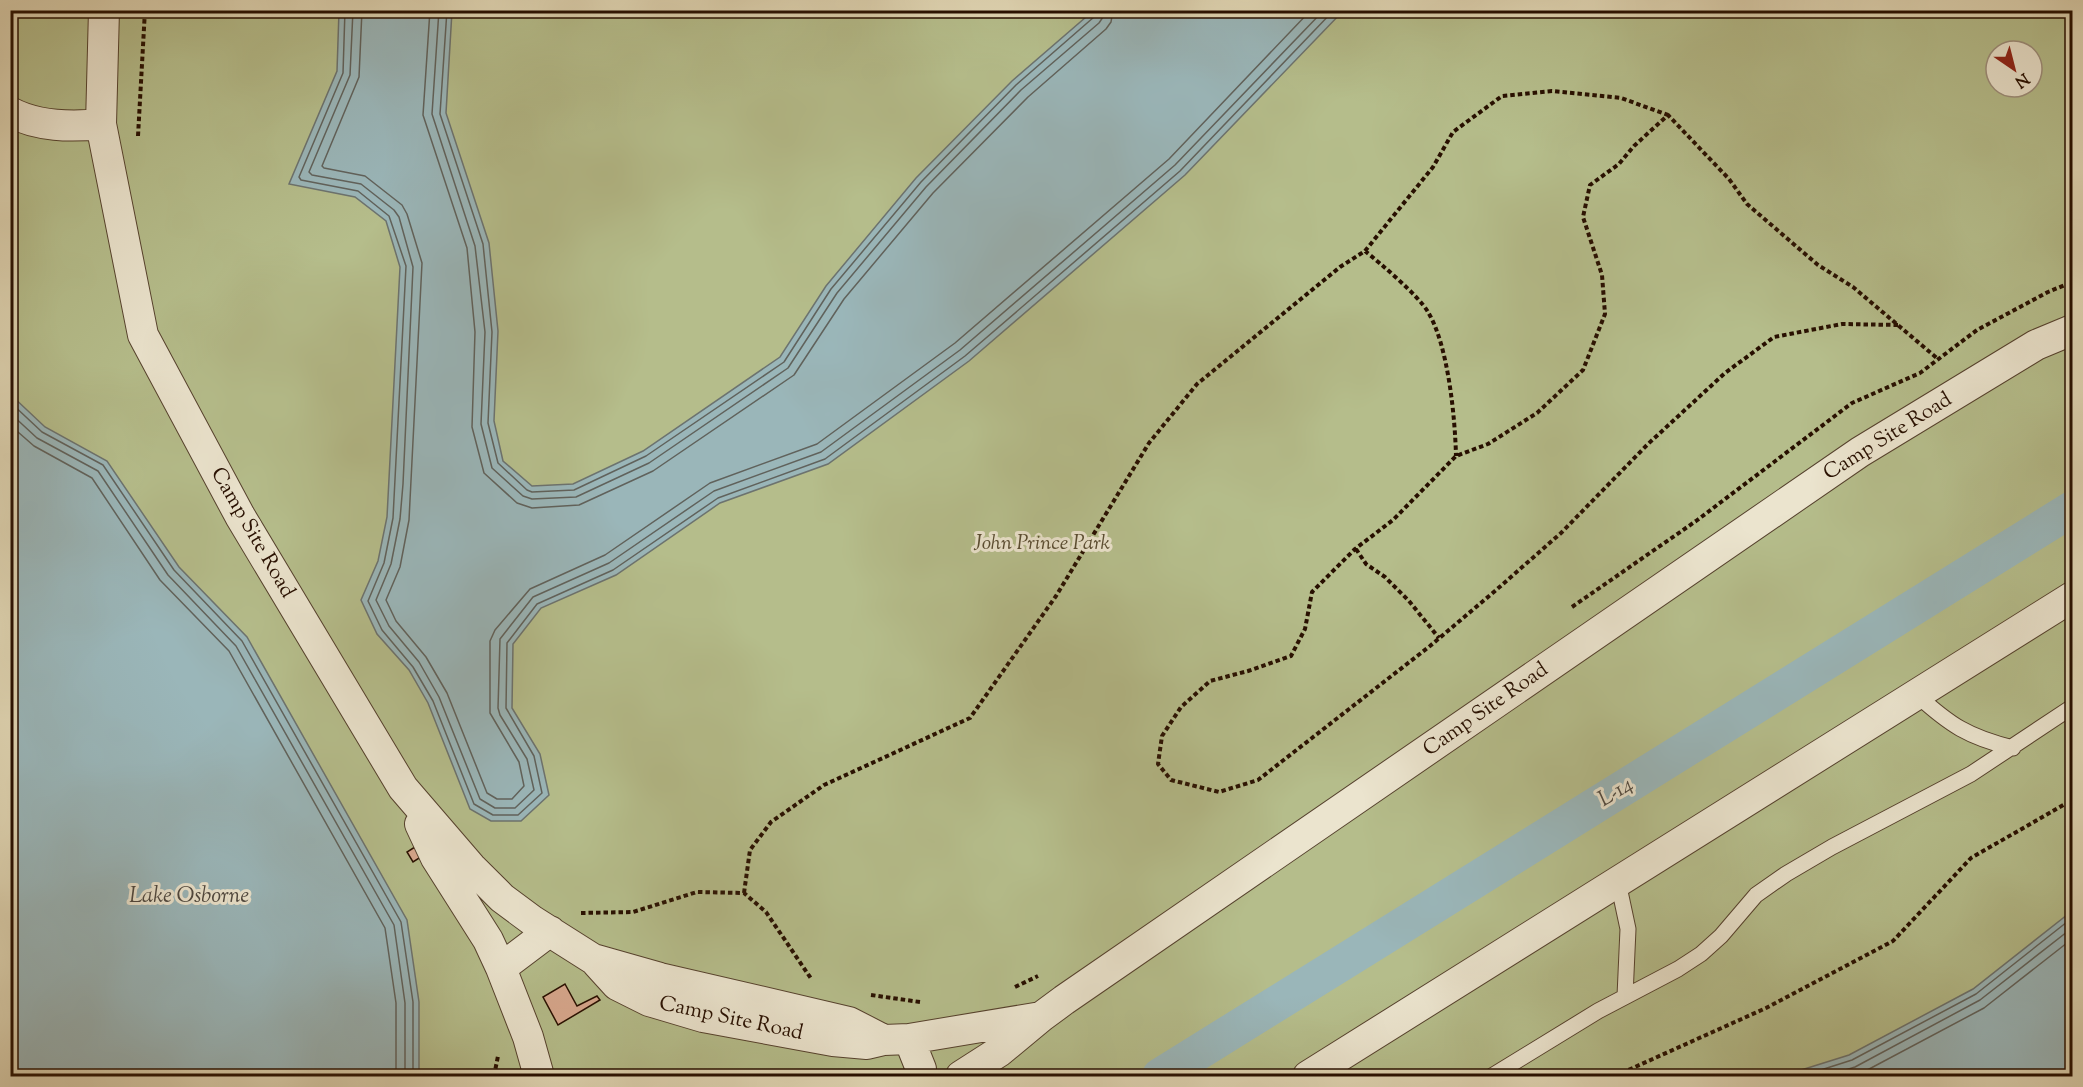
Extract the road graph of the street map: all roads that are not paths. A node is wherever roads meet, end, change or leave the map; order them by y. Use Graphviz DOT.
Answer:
graph roads {
  1 [pos="104,10"];
  2 [pos="10,112"];
  3 [pos="101,124"];
  4 [pos="2073,330"];
  5 [pos="2073,597"];
  6 [pos="1917,695"];
  7 [pos="2073,707"];
  8 [pos="2013,748"];
  9 [pos="403,788"];
  10 [pos="1618,882"];
  11 [pos="550,931"];
  12 [pos="501,968"];
  13 [pos="1625,996"];
  14 [pos="1041,1017"];
  15 [pos="896,1040"];
  16 [pos="539,1077"];
  17 [pos="920,1077"];
  18 [pos="961,1077"];
  19 [pos="1308,1077"];
  20 [pos="1492,1077"];
  1 -- 3 [label="street, Camp Site Road"];
  2 -- 3 [label="street"];
  3 -- 9 [label="street, Camp Site Road"];
  4 -- 14 [label="street, Camp Site Road"];
  5 -- 6 [label="street"];
  6 -- 8 [label="lane"];
  6 -- 10 [label="street"];
  7 -- 8 [label="lane"];
  8 -- 13 [label="lane"];
  9 -- 11 [label="street, Camp Site Road"];
  9 -- 12 [label="street"];
  10 -- 13 [label="lane"];
  10 -- 19 [label="street"];
  11 -- 12 [label="street"];
  11 -- 15 [label="street, Camp Site Road"];
  12 -- 16 [label="street"];
  13 -- 20 [label="lane"];
  14 -- 15 [label="street, Camp Site Road"];
  14 -- 18 [label="street"];
  15 -- 17 [label="street"];
}
